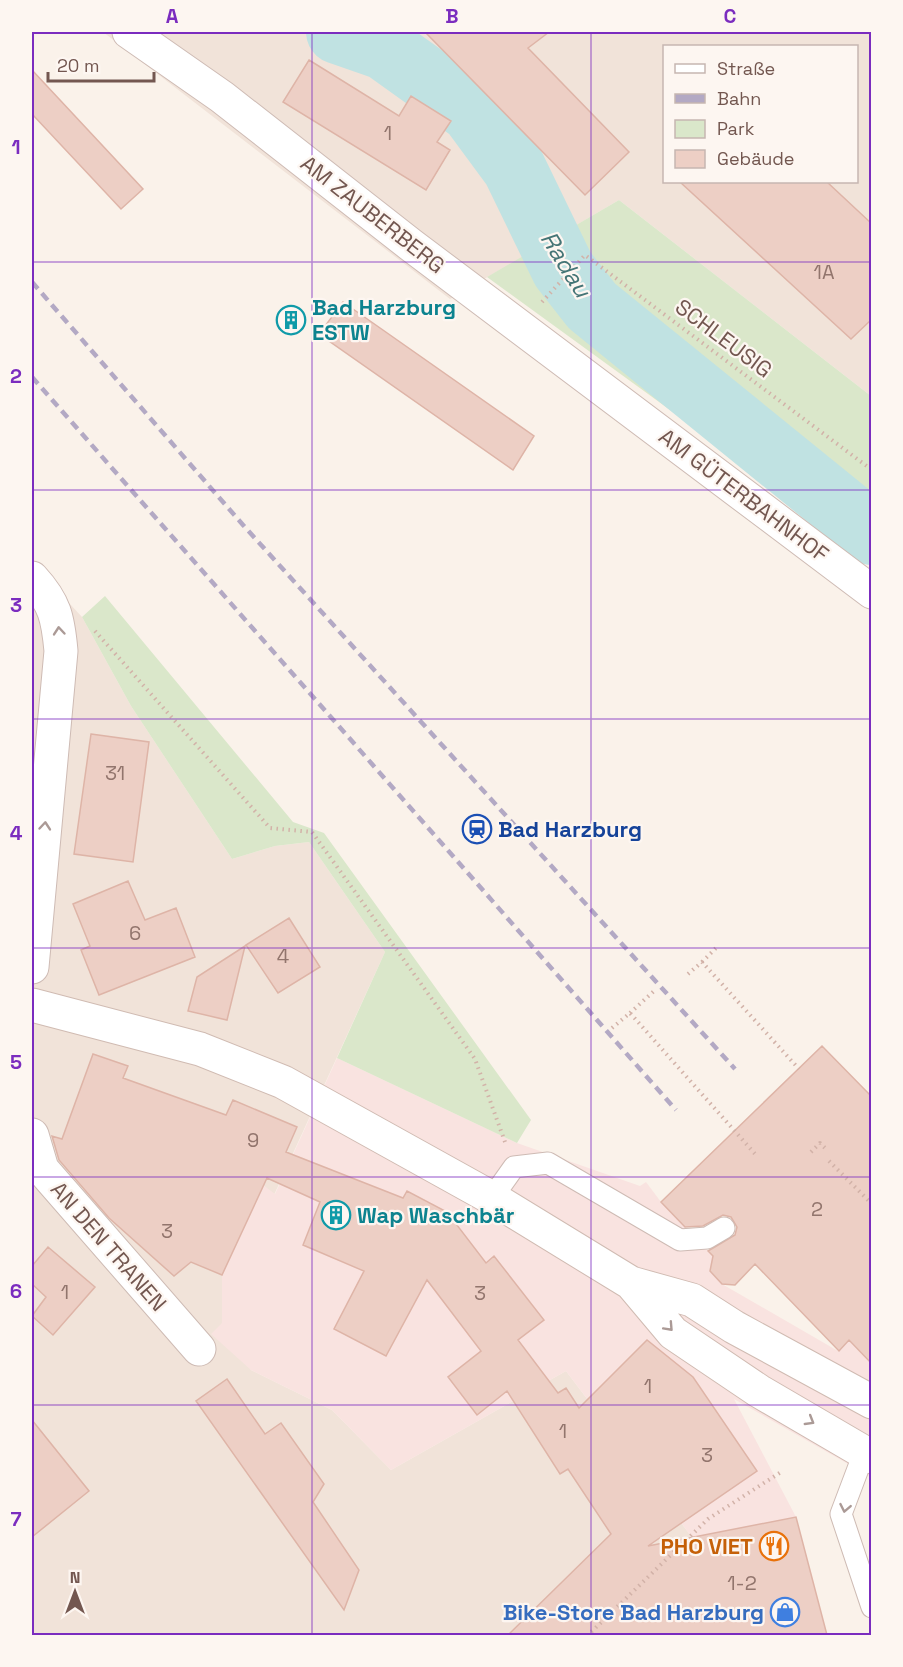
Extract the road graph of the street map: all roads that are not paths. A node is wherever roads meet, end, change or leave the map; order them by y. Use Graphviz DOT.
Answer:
graph roads {
  1 [pos="129,32"];
  2 [pos="616,399"];
  3 [pos="32,578"];
  4 [pos="872,592"];
  5 [pos="32,967"];
  6 [pos="32,1005"];
  7 [pos="32,1135"];
  8 [pos="492,1198"];
  9 [pos="724,1228"];
  10 [pos="631,1283"];
  11 [pos="199,1349"];
  12 [pos="872,1402"];
  13 [pos="869,1451"];
  14 [pos="872,1607"];
  1 -- 2 [label="street, AM ZAUBERBERG"];
  2 -- 4 [label="street, AM GÜTERBAHNHOF"];
  5 -- 3 [label="street, one-way"];
  6 -- 8 [label="street"];
  7 -- 11 [label="street, AN DEN TRANEN"];
  8 -- 9 [label="lane"];
  8 -- 10 [label="street"];
  10 -- 12 [label="street"];
  10 -- 13 [label="street, one-way"];
  13 -- 14 [label="lane, one-way"];
}
